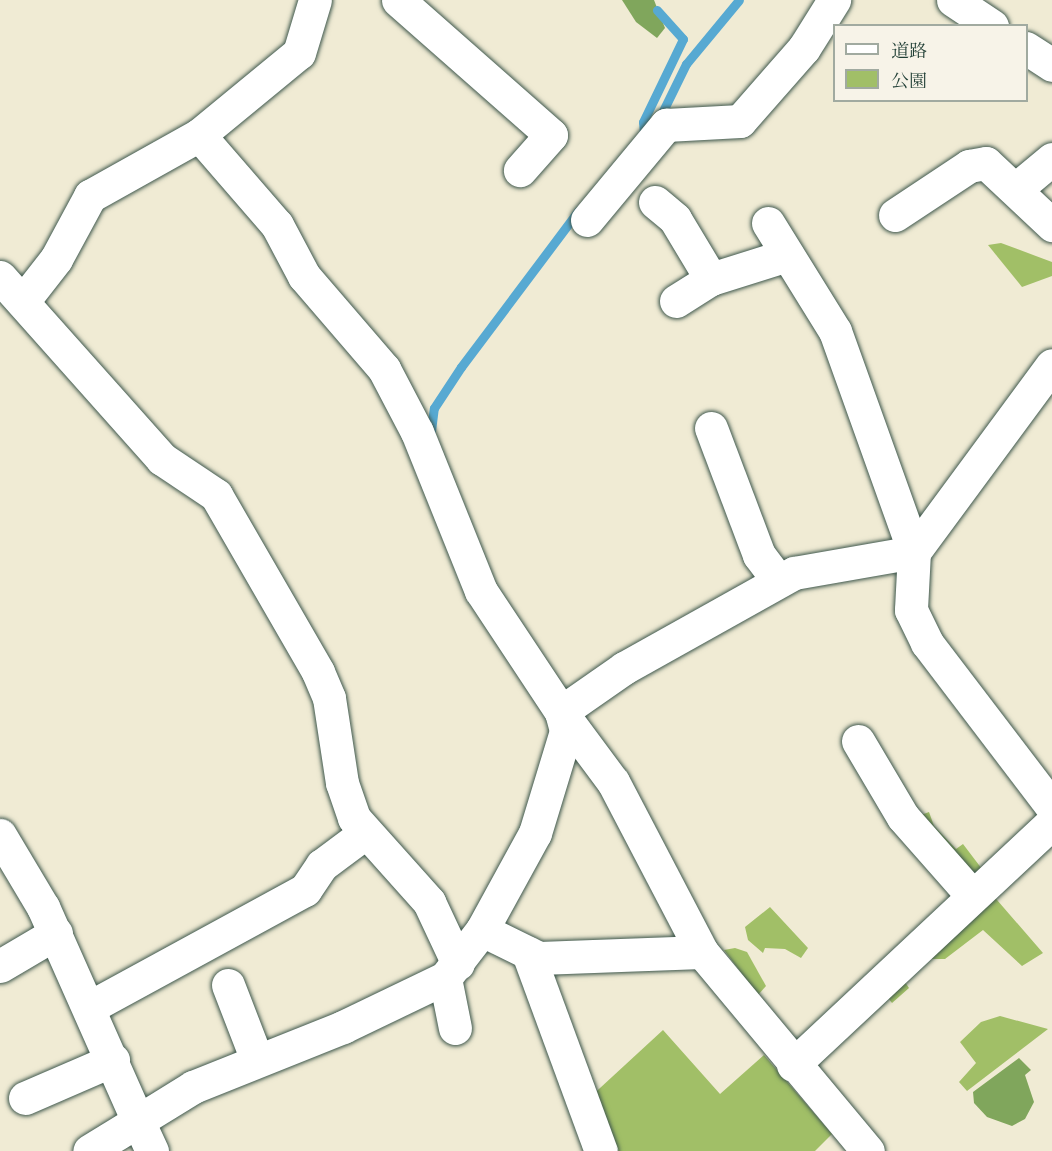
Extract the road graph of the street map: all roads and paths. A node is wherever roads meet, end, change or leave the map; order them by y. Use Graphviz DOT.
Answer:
graph roads {
  1 [pos="315,0"];
  2 [pos="398,0"];
  3 [pos="834,0"];
  4 [pos="953,0"];
  5 [pos="989,24"];
  6 [pos="1028,49"];
  7 [pos="1052,64"];
  8 [pos="199,135"];
  9 [pos="1052,159"];
  10 [pos="520,170"];
  11 [pos="1016,189"];
  12 [pos="655,202"];
  13 [pos="895,215"];
  14 [pos="587,220"];
  15 [pos="768,223"];
  16 [pos="1052,225"];
  17 [pos="788,255"];
  18 [pos="0,277"];
  19 [pos="711,279"];
  20 [pos="24,300"];
  21 [pos="676,301"];
  22 [pos="1052,365"];
  23 [pos="711,428"];
  24 [pos="914,552"];
  25 [pos="778,580"];
  26 [pos="561,712"];
  27 [pos="858,741"];
  28 [pos="1052,807"];
  29 [pos="1052,824"];
  30 [pos="365,833"];
  31 [pos="0,835"];
  32 [pos="971,894"];
  33 [pos="482,930"];
  34 [pos="56,933"];
  35 [pos="702,952"];
  36 [pos="528,953"];
  37 [pos="0,966"];
  38 [pos="452,971"];
  39 [pos="228,985"];
  40 [pos="90,1007"];
  41 [pos="455,1028"];
  42 [pos="113,1060"];
  43 [pos="257,1060"];
  44 [pos="793,1065"];
  45 [pos="25,1098"];
  46 [pos="138,1121"];
  47 [pos="89,1151"];
  48 [pos="152,1151"];
  49 [pos="601,1151"];
  50 [pos="868,1151"];
  1 -- 8 [label="street"];
  2 -- 10 [label="street"];
  3 -- 14 [label="street"];
  4 -- 5 [label="street"];
  6 -- 7 [label="street"];
  8 -- 20 [label="street"];
  8 -- 26 [label="street"];
  9 -- 11 [label="street"];
  11 -- 13 [label="street"];
  11 -- 16 [label="street"];
  12 -- 19 [label="street"];
  15 -- 17 [label="street"];
  17 -- 19 [label="street"];
  17 -- 24 [label="street"];
  18 -- 20 [label="street"];
  19 -- 21 [label="street"];
  20 -- 30 [label="street"];
  22 -- 24 [label="street"];
  23 -- 25 [label="street"];
  24 -- 25 [label="street"];
  24 -- 28 [label="street"];
  25 -- 26 [label="street"];
  26 -- 33 [label="street"];
  26 -- 35 [label="street"];
  27 -- 32 [label="street"];
  29 -- 32 [label="street"];
  30 -- 38 [label="street"];
  30 -- 40 [label="street"];
  31 -- 34 [label="street"];
  32 -- 44 [label="street"];
  33 -- 36 [label="street"];
  33 -- 38 [label="street"];
  34 -- 37 [label="street"];
  34 -- 40 [label="street"];
  35 -- 36 [label="street"];
  35 -- 44 [label="street"];
  36 -- 49 [label="street"];
  38 -- 41 [label="street"];
  38 -- 43 [label="street"];
  39 -- 43 [label="street"];
  40 -- 42 [label="street"];
  42 -- 45 [label="street"];
  42 -- 46 [label="street"];
  43 -- 46 [label="street"];
  44 -- 50 [label="street"];
  46 -- 47 [label="street"];
  46 -- 48 [label="street"];
}
